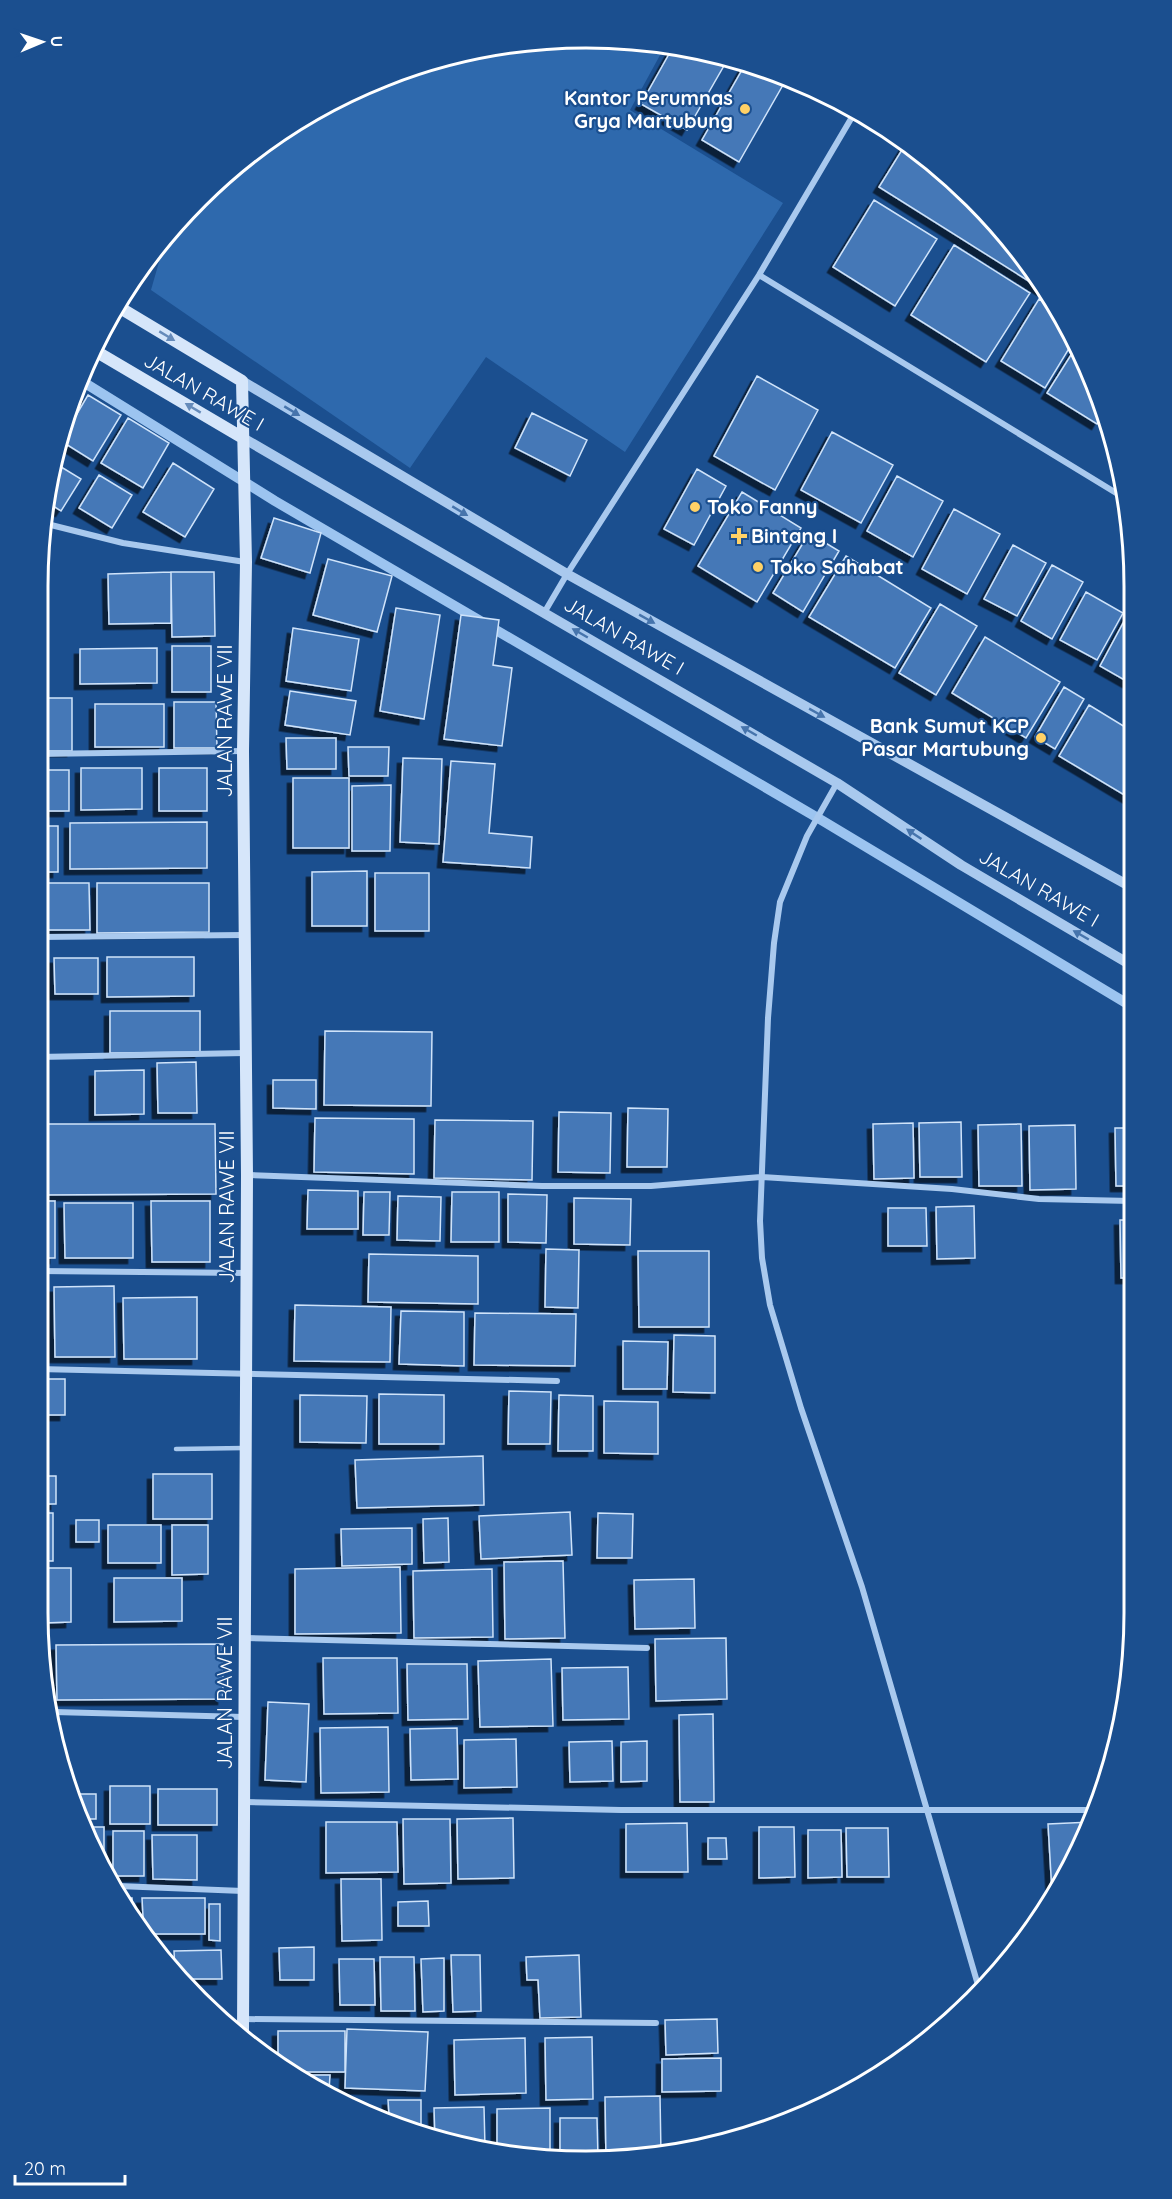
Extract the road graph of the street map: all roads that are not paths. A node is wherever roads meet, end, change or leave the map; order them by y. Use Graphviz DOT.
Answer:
graph roads {
  1 [pos="851,118"];
  2 [pos="759,275"];
  3 [pos="124,310"];
  4 [pos="100,354"];
  5 [pos="242,381"];
  6 [pos="243,438"];
  7 [pos="1116,493"];
  8 [pos="52,524"];
  9 [pos="246,562"];
  10 [pos="567,574"];
  11 [pos="544,613"];
  12 [pos="243,751"];
  13 [pos="48,754"];
  14 [pos="837,783"];
  15 [pos="1124,883"];
  16 [pos="245,935"];
  17 [pos="48,937"];
  18 [pos="1124,961"];
  19 [pos="245,1053"];
  20 [pos="48,1057"];
  21 [pos="247,1175"];
  22 [pos="761,1176"];
  23 [pos="1124,1201"];
  24 [pos="48,1271"];
  25 [pos="246,1273"];
  26 [pos="48,1369"];
  27 [pos="246,1374"];
  28 [pos="557,1381"];
  29 [pos="246,1448"];
  30 [pos="176,1449"];
  31 [pos="245,1638"];
  32 [pos="648,1648"];
  33 [pos="57,1712"];
  34 [pos="245,1717"];
  35 [pos="244,1802"];
  36 [pos="1086,1810"];
  37 [pos="928,1811"];
  38 [pos="123,1886"];
  39 [pos="244,1891"];
  40 [pos="977,1982"];
  41 [pos="243,2019"];
  42 [pos="656,2023"];
  43 [pos="243,2027"];
  1 -- 2 [label="street"];
  2 -- 7 [label="street"];
  2 -- 10 [label="street"];
  3 -- 5 [label="main road, JALAN RAWE I, one-way"];
  6 -- 4 [label="main road, JALAN RAWE I, one-way"];
  5 -- 6 [label="main road, JALAN RAWE VII"];
  5 -- 10 [label="street, JALAN RAWE I, one-way"];
  6 -- 9 [label="main road, JALAN RAWE VII"];
  6 -- 11 [label="street, JALAN RAWE I"];
  8 -- 9 [label="street"];
  9 -- 12 [label="main road, JALAN RAWE VII"];
  10 -- 11 [label="street"];
  10 -- 15 [label="street, JALAN RAWE I, one-way"];
  14 -- 11 [label="street, JALAN RAWE I, one-way"];
  12 -- 13 [label="street"];
  12 -- 16 [label="main road, JALAN RAWE VII"];
  18 -- 14 [label="street, JALAN RAWE I, one-way"];
  14 -- 22 [label="street"];
  16 -- 17 [label="street"];
  16 -- 19 [label="main road, JALAN RAWE VII"];
  19 -- 20 [label="street"];
  19 -- 21 [label="main road, JALAN RAWE VII"];
  21 -- 22 [label="street"];
  21 -- 25 [label="main road, JALAN RAWE VII"];
  22 -- 23 [label="street"];
  22 -- 37 [label="street"];
  24 -- 25 [label="street"];
  25 -- 27 [label="main road, JALAN RAWE VII"];
  26 -- 27 [label="street"];
  27 -- 28 [label="street"];
  27 -- 29 [label="main road, JALAN RAWE VII"];
  29 -- 30 [label="lane"];
  29 -- 31 [label="main road, JALAN RAWE VII"];
  31 -- 32 [label="street"];
  31 -- 34 [label="main road, JALAN RAWE VII"];
  33 -- 34 [label="street"];
  34 -- 35 [label="main road, JALAN RAWE VII"];
  35 -- 37 [label="street"];
  35 -- 39 [label="main road, JALAN RAWE VII"];
  36 -- 37 [label="street"];
  37 -- 40 [label="street"];
  38 -- 39 [label="street"];
  39 -- 41 [label="main road, JALAN RAWE VII"];
  41 -- 42 [label="street"];
  41 -- 43 [label="main road, JALAN RAWE VII"];
}
